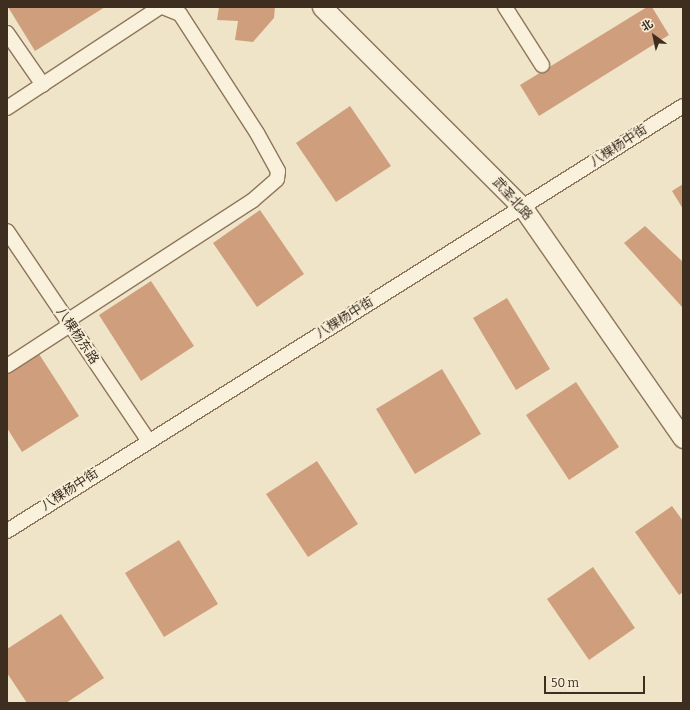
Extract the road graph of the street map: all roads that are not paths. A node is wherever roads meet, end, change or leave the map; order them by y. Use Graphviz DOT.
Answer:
graph roads {
  1 [pos="162,7"];
  2 [pos="322,7"];
  3 [pos="505,7"];
  4 [pos="7,32"];
  5 [pos="542,65"];
  6 [pos="43,85"];
  7 [pos="683,106"];
  8 [pos="7,108"];
  9 [pos="523,208"];
  10 [pos="7,231"];
  11 [pos="69,323"];
  12 [pos="7,366"];
  13 [pos="683,438"];
  14 [pos="148,440"];
  15 [pos="7,531"];
  1 -- 6 [label="street"];
  1 -- 11 [label="street"];
  2 -- 9 [label="street, 武圣北路"];
  3 -- 5 [label="street"];
  4 -- 6 [label="street"];
  6 -- 8 [label="street"];
  7 -- 9 [label="street, 八棵杨中街"];
  9 -- 13 [label="street, 武圣北路"];
  9 -- 14 [label="street, 八棵杨中街"];
  10 -- 11 [label="street, 八棵杨东路"];
  11 -- 12 [label="street"];
  11 -- 14 [label="street, 八棵杨东路"];
  14 -- 15 [label="street, 八棵杨中街"];
}
